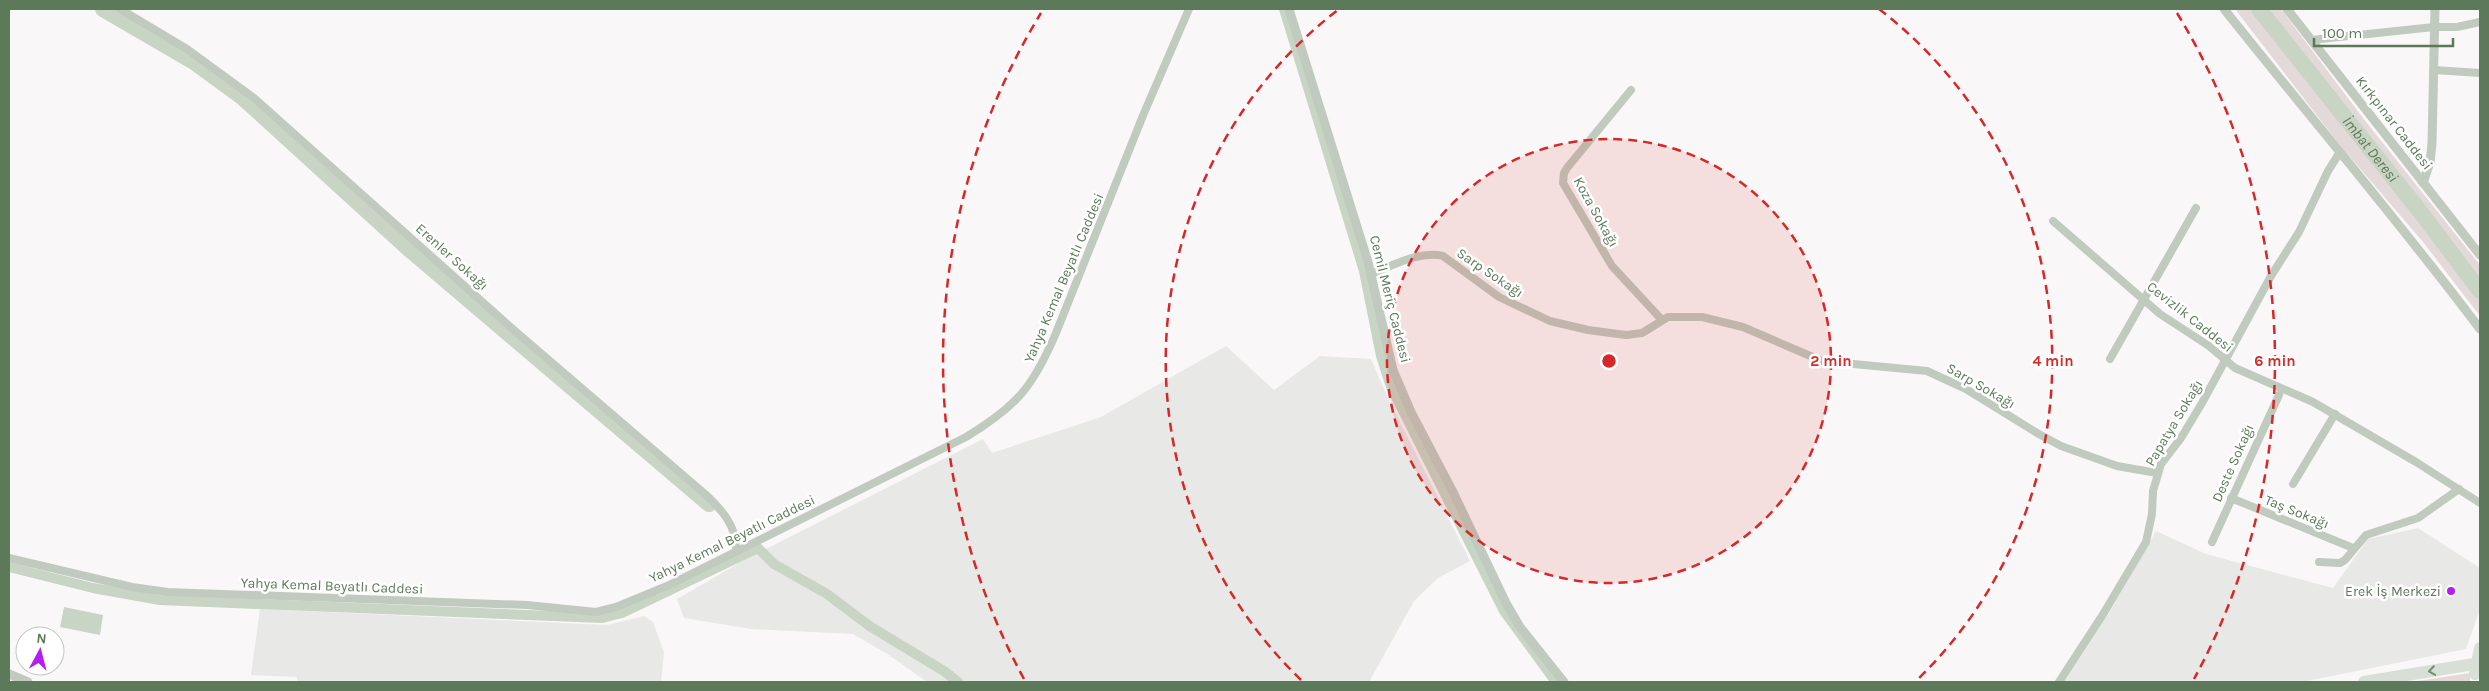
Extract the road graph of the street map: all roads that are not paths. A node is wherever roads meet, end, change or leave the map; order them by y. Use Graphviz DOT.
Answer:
graph roads {
  1 [pos="120,9"];
  2 [pos="1189,9"];
  3 [pos="1289,9"];
  4 [pos="2224,9"];
  5 [pos="2287,9"];
  6 [pos="2435,9"];
  7 [pos="2480,22"];
  8 [pos="2434,27"];
  9 [pos="2311,40"];
  10 [pos="2434,70"];
  11 [pos="2480,73"];
  12 [pos="1631,90"];
  13 [pos="2340,152"];
  14 [pos="2423,183"];
  15 [pos="2196,208"];
  16 [pos="2053,221"];
  17 [pos="2480,255"];
  18 [pos="1370,274"];
  19 [pos="2144,299"];
  20 [pos="1662,320"];
  21 [pos="2480,329"];
  22 [pos="2110,359"];
  23 [pos="2225,360"];
  24 [pos="2279,395"];
  25 [pos="2335,414"];
  26 [pos="2157,473"];
  27 [pos="2294,484"];
  28 [pos="2459,489"];
  29 [pos="2231,498"];
  30 [pos="2480,503"];
  31 [pos="2212,542"];
  32 [pos="2353,548"];
  33 [pos="736,552"];
  34 [pos="9,558"];
  35 [pos="2319,562"];
  36 [pos="2480,648"];
  37 [pos="2477,670"];
  38 [pos="9,674"];
  39 [pos="28,682"];
  40 [pos="1564,682"];
  41 [pos="2059,682"];
  42 [pos="2364,682"];
  1 -- 33 [label="street, Erenler Sokağı"];
  2 -- 33 [label="street, Yahya Kemal Beyatlı Caddesi"];
  3 -- 18 [label="street, Cemil Meriç Caddesi"];
  4 -- 13 [label="street"];
  5 -- 9 [label="street, Kırkpınar Caddesi"];
  6 -- 8 [label="street"];
  7 -- 8 [label="street"];
  8 -- 9 [label="street"];
  8 -- 10 [label="street"];
  9 -- 14 [label="street, Kırkpınar Caddesi"];
  10 -- 11 [label="street"];
  10 -- 14 [label="street"];
  12 -- 20 [label="street, Koza Sokağı"];
  13 -- 21 [label="street"];
  13 -- 23 [label="street, Papatya Sokağı"];
  14 -- 17 [label="street, Kırkpınar Caddesi"];
  15 -- 19 [label="street"];
  16 -- 19 [label="street, Cevizlik Caddesi"];
  18 -- 20 [label="street, Sarp Sokağı"];
  18 -- 40 [label="street, Cemil Meriç Caddesi"];
  19 -- 22 [label="street"];
  19 -- 23 [label="street, Cevizlik Caddesi"];
  20 -- 26 [label="street, Sarp Sokağı"];
  23 -- 25 [label="street, Cevizlik Caddesi"];
  23 -- 26 [label="street, Papatya Sokağı"];
  24 -- 29 [label="street, Deste Sokağı"];
  25 -- 27 [label="street"];
  25 -- 28 [label="street, Cevizlik Caddesi"];
  26 -- 41 [label="street, Papatya Sokağı"];
  28 -- 30 [label="street, Cevizlik Caddesi"];
  28 -- 32 [label="street"];
  29 -- 31 [label="street, Deste Sokağı"];
  29 -- 32 [label="street, Taş Sokağı"];
  32 -- 35 [label="street"];
  33 -- 34 [label="street, Yahya Kemal Beyatlı Caddesi"];
  36 -- 37 [label="highway"];
  37 -- 42 [label="highway, one-way"];
  38 -- 39 [label="street"];
}
